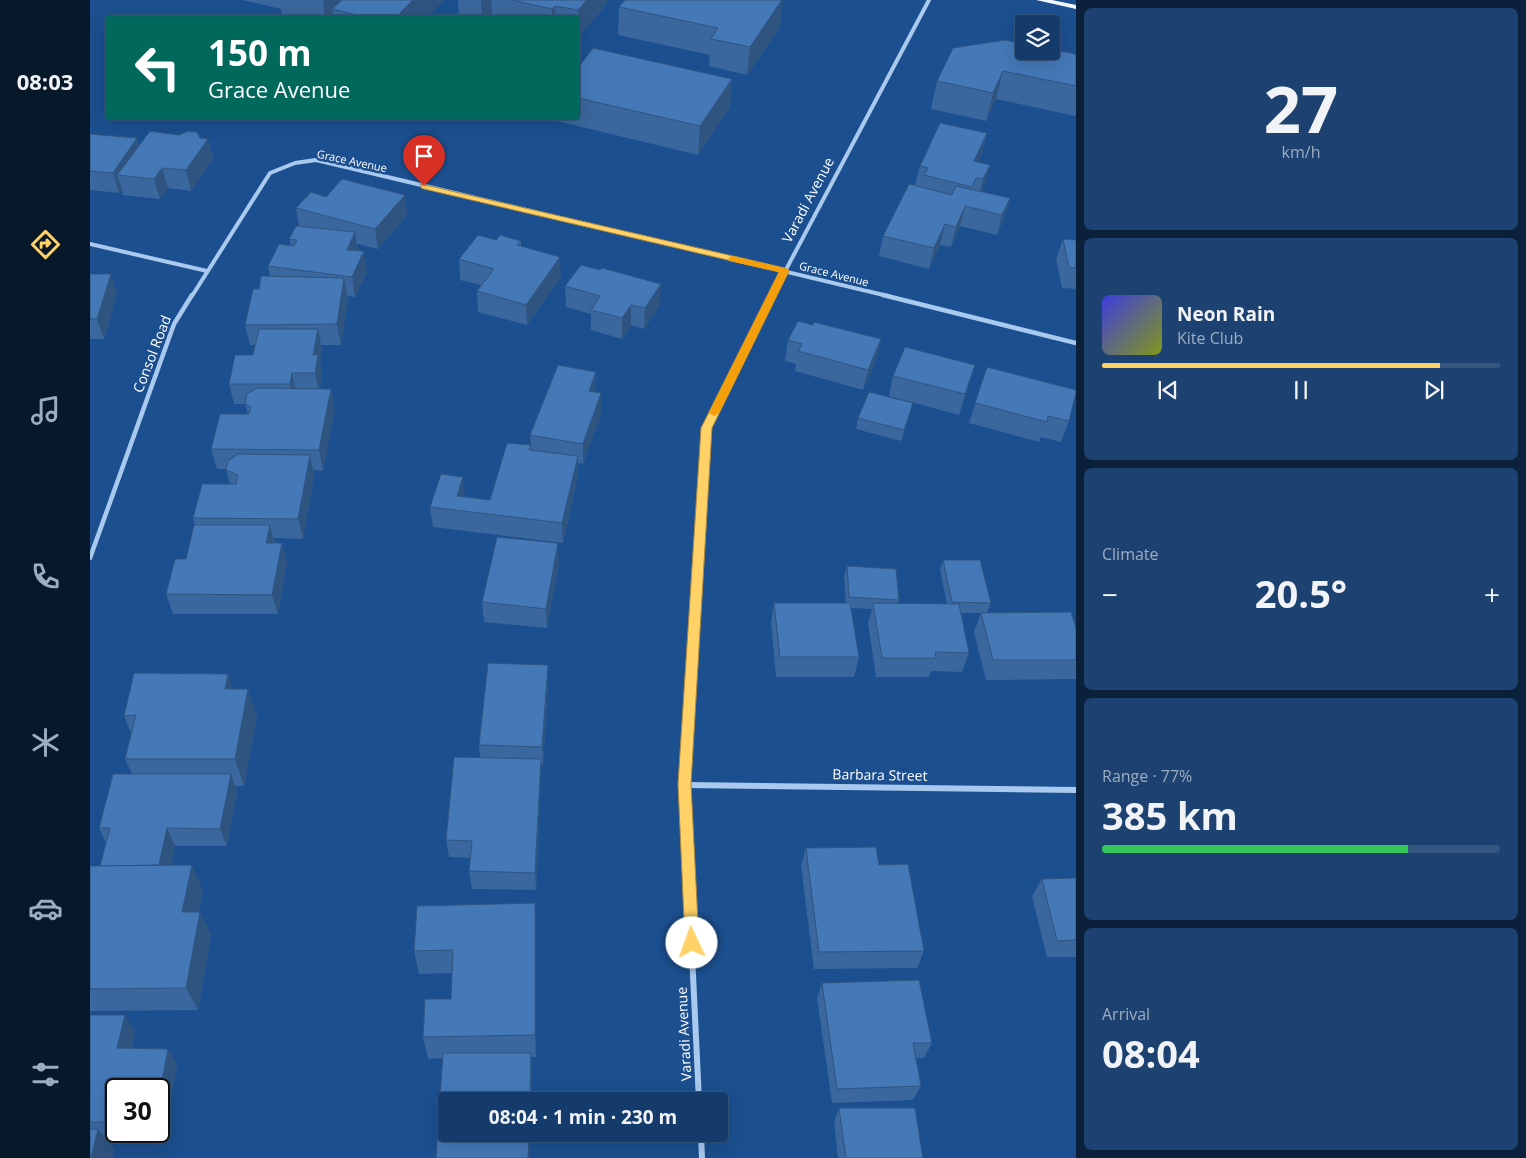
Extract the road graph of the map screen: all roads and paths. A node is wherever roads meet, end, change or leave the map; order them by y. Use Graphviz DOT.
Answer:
graph roads {
  1 [pos="929,0"];
  2 [pos="1040,0"];
  3 [pos="1076,7"];
  4 [pos="295,163"];
  5 [pos="90,244"];
  6 [pos="207,271"];
  7 [pos="785,271"];
  8 [pos="1076,343"];
  9 [pos="90,558"];
  10 [pos="684,784"];
  11 [pos="1076,790"];
  12 [pos="699,1092"];
  13 [pos="701,1142"];
  14 [pos="702,1158"];
  1 -- 7 [label="street, Varadi Avenue"];
  2 -- 3 [label="main road"];
  4 -- 6 [label="street, Consol Road"];
  4 -- 7 [label="street, Grace Avenue"];
  5 -- 6 [label="street"];
  6 -- 9 [label="street, Consol Road"];
  7 -- 8 [label="street, Grace Avenue"];
  7 -- 10 [label="street, Varadi Avenue"];
  10 -- 11 [label="street, Barbara Street"];
  10 -- 12 [label="street, Varadi Avenue"];
  13 -- 14 [label="street"];
}
